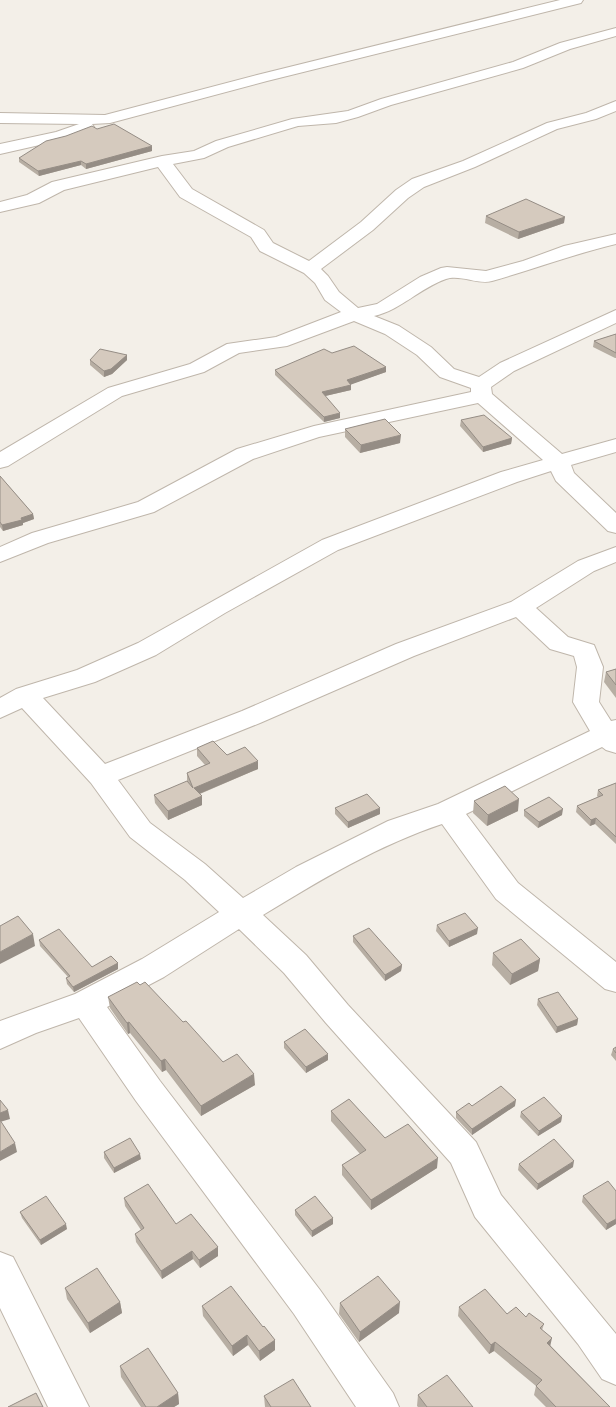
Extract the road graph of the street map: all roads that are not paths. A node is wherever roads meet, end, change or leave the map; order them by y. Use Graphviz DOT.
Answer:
graph roads {
  1 [pos="576,0"];
  2 [pos="616,32"];
  3 [pos="616,106"];
  4 [pos="0,118"];
  5 [pos="105,120"];
  6 [pos="0,149"];
  7 [pos="162,160"];
  8 [pos="0,207"];
  9 [pos="616,239"];
  10 [pos="310,269"];
  11 [pos="354,314"];
  12 [pos="616,316"];
  13 [pos="481,391"];
  14 [pos="616,445"];
  15 [pos="0,461"];
  16 [pos="559,463"];
  17 [pos="616,526"];
  18 [pos="616,554"];
  19 [pos="0,555"];
  20 [pos="520,607"];
  21 [pos="26,695"];
  22 [pos="0,709"];
  23 [pos="612,736"];
  24 [pos="101,776"];
  25 [pos="448,811"];
  26 [pos="242,913"];
  27 [pos="616,980"];
  28 [pos="86,1003"];
  29 [pos="0,1036"];
  30 [pos="0,1269"];
  31 [pos="616,1366"];
  32 [pos="69,1407"];
  33 [pos="379,1407"];
  1 -- 5 [label="street"];
  2 -- 7 [label="street"];
  3 -- 10 [label="street"];
  4 -- 5 [label="street"];
  5 -- 6 [label="street"];
  7 -- 8 [label="street"];
  7 -- 10 [label="street"];
  9 -- 11 [label="street"];
  10 -- 11 [label="street"];
  11 -- 13 [label="street"];
  11 -- 15 [label="street"];
  12 -- 13 [label="street"];
  13 -- 16 [label="street"];
  13 -- 19 [label="street"];
  14 -- 16 [label="street"];
  16 -- 17 [label="street"];
  16 -- 21 [label="street"];
  18 -- 20 [label="street"];
  20 -- 23 [label="street"];
  20 -- 24 [label="street"];
  21 -- 22 [label="street"];
  21 -- 24 [label="street"];
  23 -- 25 [label="street"];
  24 -- 26 [label="street"];
  25 -- 26 [label="street"];
  25 -- 27 [label="street"];
  26 -- 28 [label="street"];
  26 -- 31 [label="street"];
  28 -- 29 [label="street"];
  28 -- 33 [label="street"];
  30 -- 32 [label="street"];
}
